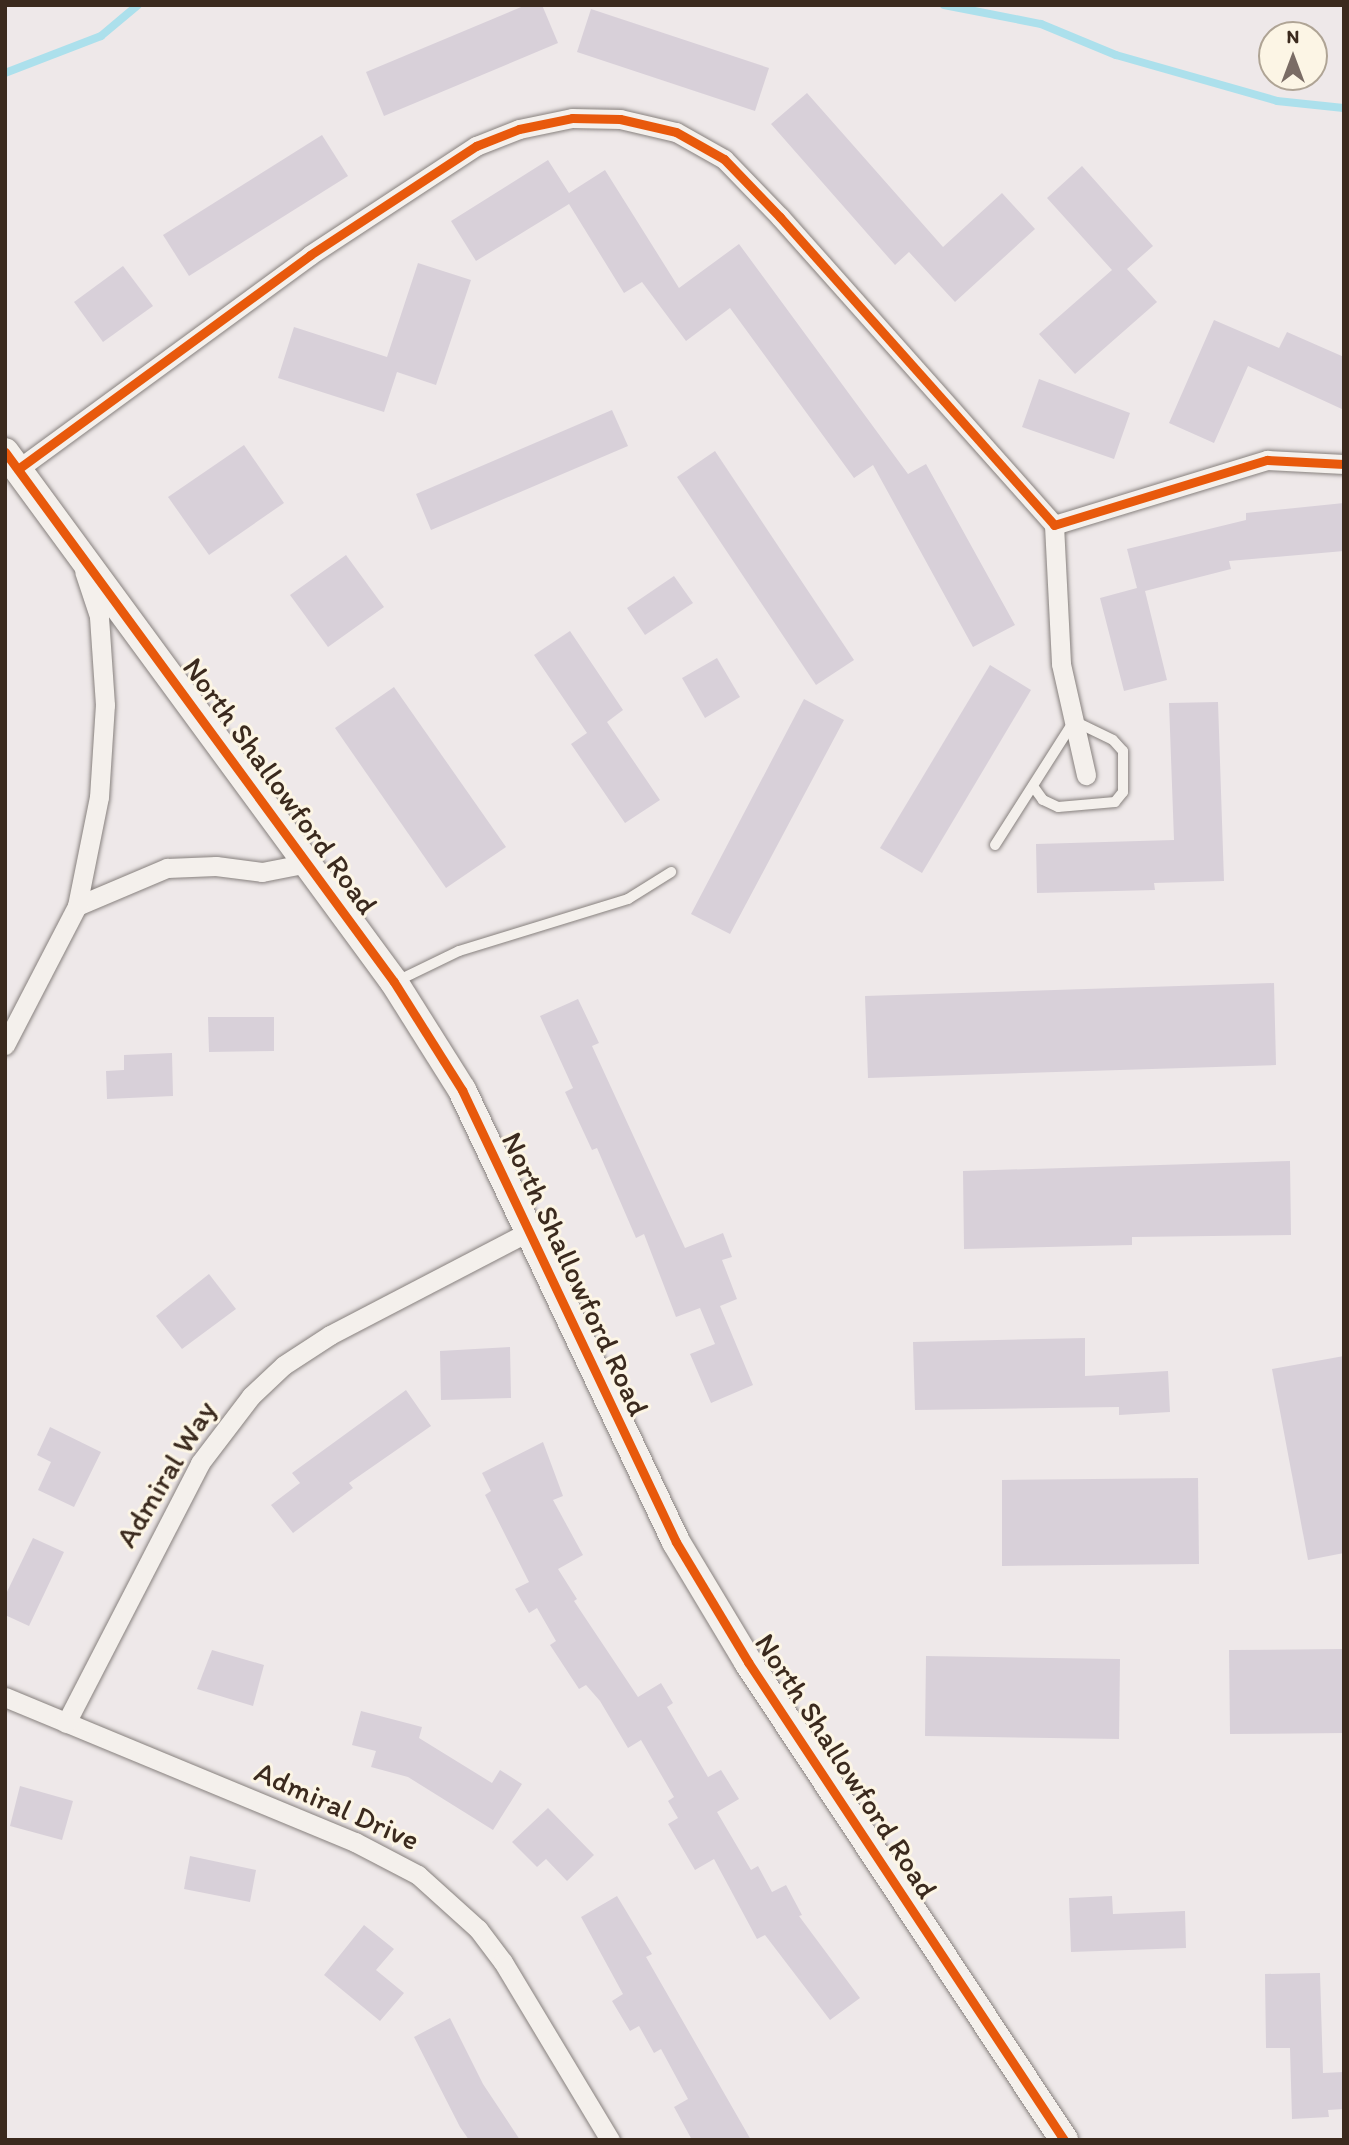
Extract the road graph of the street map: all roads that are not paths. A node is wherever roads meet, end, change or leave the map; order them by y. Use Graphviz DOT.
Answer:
graph roads {
  1 [pos="12,461"];
  2 [pos="1344,464"];
  3 [pos="1054,525"];
  4 [pos="81,560"];
  5 [pos="1074,721"];
  6 [pos="1086,775"];
  7 [pos="1033,786"];
  8 [pos="995,845"];
  9 [pos="308,863"];
  10 [pos="671,872"];
  11 [pos="77,906"];
  12 [pos="394,982"];
  13 [pos="5,1045"];
  14 [pos="528,1232"];
  15 [pos="5,1697"];
  16 [pos="66,1723"];
  17 [pos="610,2140"];
  18 [pos="1064,2140"];
  1 -- 3 [label="street"];
  1 -- 4 [label="street, North Shallowford Road"];
  2 -- 3 [label="street"];
  3 -- 5 [label="street"];
  4 -- 9 [label="street, North Shallowford Road"];
  4 -- 11 [label="street"];
  5 -- 6 [label="street"];
  5 -- 7 [label="lane"];
  5 -- 7 [label="lane"];
  7 -- 8 [label="lane"];
  9 -- 11 [label="street"];
  9 -- 12 [label="street, North Shallowford Road"];
  10 -- 12 [label="lane"];
  11 -- 13 [label="street"];
  12 -- 14 [label="street, North Shallowford Road"];
  14 -- 16 [label="street, Admiral Way"];
  14 -- 18 [label="street, North Shallowford Road"];
  15 -- 16 [label="street, Admiral Drive"];
  16 -- 17 [label="street, Admiral Drive"];
}
